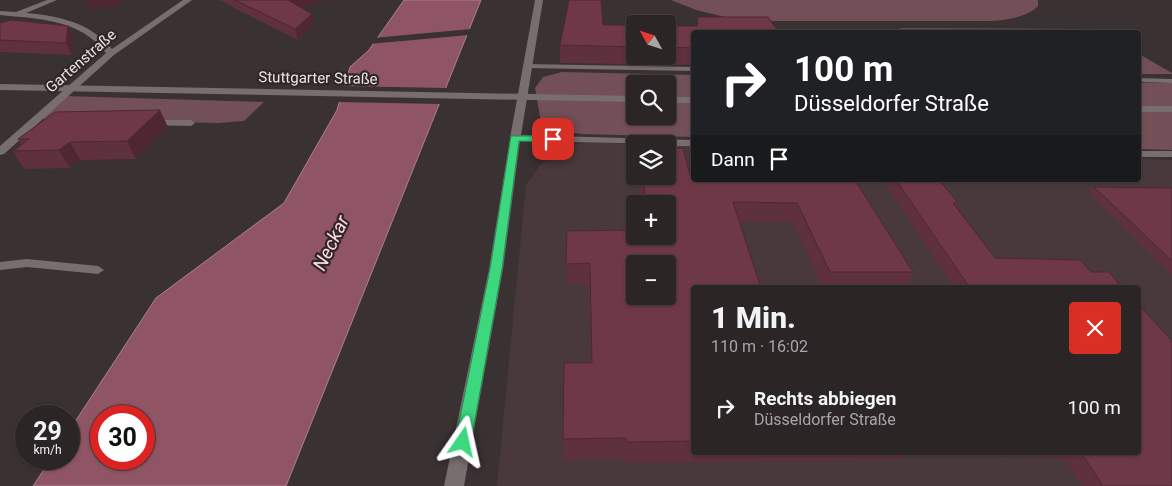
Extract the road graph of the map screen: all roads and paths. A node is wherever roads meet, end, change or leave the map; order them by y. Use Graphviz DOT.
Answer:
graph roads {
  1 [pos="53,0"];
  2 [pos="188,0"];
  3 [pos="539,0"];
  4 [pos="0,13"];
  5 [pos="13,15"];
  6 [pos="111,53"];
  7 [pos="528,66"];
  8 [pos="691,70"];
  9 [pos="1141,80"];
  10 [pos="1172,81"];
  11 [pos="0,87"];
  12 [pos="626,99"];
  13 [pos="676,100"];
  14 [pos="691,100"];
  15 [pos="1141,109"];
  16 [pos="1172,109"];
  17 [pos="38,119"];
  18 [pos="54,120"];
  19 [pos="145,122"];
  20 [pos="191,123"];
  21 [pos="515,138"];
  22 [pos="691,143"];
  23 [pos="0,152"];
  24 [pos="1141,154"];
  25 [pos="1172,154"];
  26 [pos="0,266"];
  27 [pos="98,270"];
  28 [pos="454,486"];
  1 -- 5 [label="street"];
  2 -- 6 [label="street, Gartenstraße"];
  3 -- 7 [label="street"];
  4 -- 5 [label="street"];
  5 -- 6 [label="street"];
  6 -- 17 [label="street, Gartenstraße"];
  7 -- 8 [label="lane"];
  7 -- 21 [label="street"];
  9 -- 10 [label="lane"];
  11 -- 12 [label="street, Stuttgarter Straße"];
  13 -- 14 [label="street"];
  15 -- 16 [label="main road"];
  17 -- 18 [label="lane"];
  17 -- 23 [label="street, Gartenstraße"];
  19 -- 20 [label="lane"];
  21 -- 22 [label="street"];
  21 -- 28 [label="street"];
  24 -- 25 [label="street"];
  26 -- 27 [label="lane"];
}
